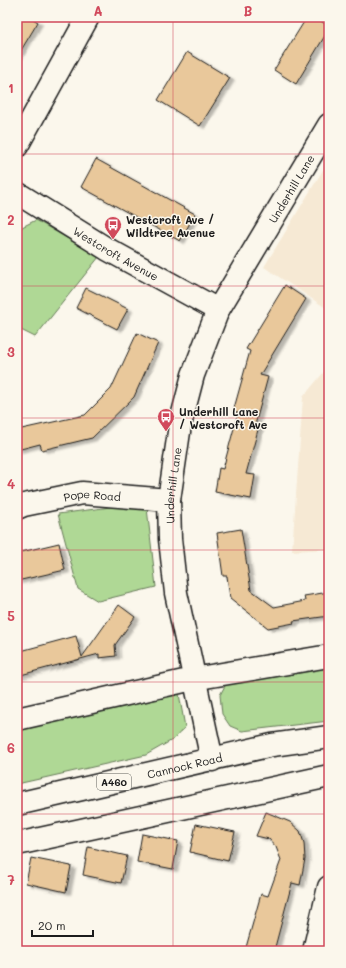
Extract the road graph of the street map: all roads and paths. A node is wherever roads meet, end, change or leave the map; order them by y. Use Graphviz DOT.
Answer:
graph roads {
  1 [pos="88,17"];
  2 [pos="329,125"];
  3 [pos="17,146"];
  4 [pos="20,200"];
  5 [pos="218,310"];
  6 [pos="169,500"];
  7 [pos="17,508"];
  8 [pos="329,656"];
  9 [pos="193,679"];
  10 [pos="17,719"];
  11 [pos="329,737"];
  12 [pos="212,760"];
  13 [pos="329,776"];
  14 [pos="17,804"];
  15 [pos="17,844"];
  16 [pos="329,887"];
  17 [pos="314,951"];
  1 -- 3 [label="main road"];
  2 -- 5 [label="main road, Underhill Lane"];
  4 -- 5 [label="main road, Westcroft Avenue"];
  5 -- 6 [label="main road, Underhill Lane"];
  6 -- 7 [label="main road, Pope Road"];
  6 -- 9 [label="main road, Underhill Lane"];
  8 -- 9 [label="main road"];
  9 -- 10 [label="main road"];
  9 -- 12 [label="main road, Underhill Lane"];
  11 -- 12 [label="main road, Cannock Road / A460"];
  12 -- 14 [label="main road, Cannock Road / A460"];
  13 -- 15 [label="main road"];
  16 -- 17 [label="main road"];
}
